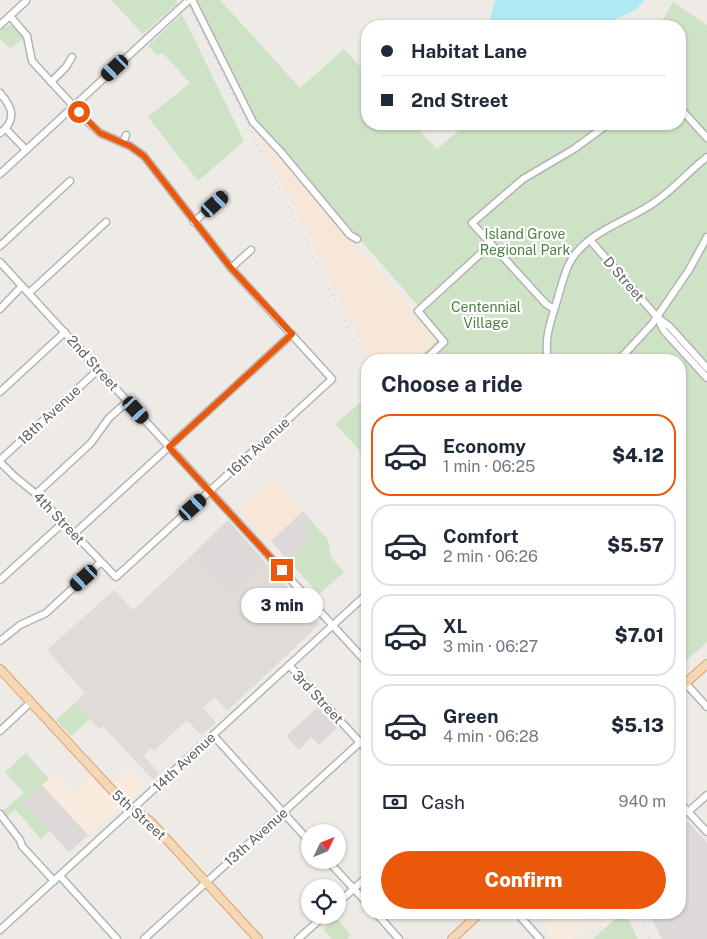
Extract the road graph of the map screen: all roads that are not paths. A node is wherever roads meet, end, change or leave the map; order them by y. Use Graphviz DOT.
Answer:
graph roads {
  1 [pos="191,0"];
  2 [pos="26,1"];
  3 [pos="10,16"];
  4 [pos="0,25"];
  5 [pos="72,57"];
  6 [pos="51,82"];
  7 [pos="0,93"];
  8 [pos="74,107"];
  9 [pos="686,115"];
  10 [pos="6,129"];
  11 [pos="600,130"];
  12 [pos="0,134"];
  13 [pos="126,135"];
  14 [pos="707,138"];
  15 [pos="123,143"];
  16 [pos="26,150"];
  17 [pos="707,157"];
  18 [pos="0,174"];
  19 [pos="70,182"];
  20 [pos="224,196"];
  21 [pos="106,222"];
  22 [pos="194,222"];
  23 [pos="707,237"];
  24 [pos="357,239"];
  25 [pos="590,240"];
  26 [pos="491,244"];
  27 [pos="0,246"];
  28 [pos="251,250"];
  29 [pos="0,262"];
  30 [pos="231,268"];
  31 [pos="22,286"];
  32 [pos="30,293"];
  33 [pos="0,309"];
  34 [pos="554,309"];
  35 [pos="657,317"];
  36 [pos="64,332"];
  37 [pos="292,334"];
  38 [pos="431,354"];
  39 [pos="547,354"];
  40 [pos="624,354"];
  41 [pos="685,354"];
  42 [pos="686,355"];
  43 [pos="707,368"];
  44 [pos="98,369"];
  45 [pos="707,378"];
  46 [pos="0,392"];
  47 [pos="128,401"];
  48 [pos="169,447"];
  49 [pos="0,461"];
  50 [pos="210,491"];
  51 [pos="36,494"];
  52 [pos="64,522"];
  53 [pos="75,534"];
  54 [pos="101,562"];
  55 [pos="116,576"];
  56 [pos="0,580"];
  57 [pos="361,600"];
  58 [pos="332,626"];
  59 [pos="0,641"];
  60 [pos="361,657"];
  61 [pos="707,664"];
  62 [pos="289,665"];
  63 [pos="0,669"];
  64 [pos="686,680"];
  65 [pos="686,687"];
  66 [pos="31,702"];
  67 [pos="707,706"];
  68 [pos="0,731"];
  69 [pos="212,735"];
  70 [pos="360,742"];
  71 [pos="707,795"];
  72 [pos="132,809"];
  73 [pos="686,810"];
  74 [pos="283,812"];
  75 [pos="688,812"];
  76 [pos="0,814"];
  77 [pos="301,832"];
  78 [pos="707,832"];
  79 [pos="335,869"];
  80 [pos="60,876"];
  81 [pos="54,881"];
  82 [pos="206,882"];
  83 [pos="361,882"];
  84 [pos="353,889"];
  85 [pos="346,896"];
  86 [pos="361,897"];
  87 [pos="381,919"];
  88 [pos="473,919"];
  89 [pos="522,919"];
  90 [pos="315,924"];
  91 [pos="0,930"];
  92 [pos="117,939"];
  93 [pos="144,939"];
  94 [pos="258,939"];
  95 [pos="298,939"];
  96 [pos="399,939"];
  97 [pos="452,939"];
  98 [pos="540,939"];
  1 -- 8 [label="street"];
  1 -- 24 [label="street"];
  2 -- 3 [label="street"];
  3 -- 4 [label="street"];
  3 -- 6 [label="street"];
  5 -- 6 [label="street"];
  6 -- 8 [label="street"];
  7 -- 10 [label="street"];
  8 -- 15 [label="street"];
  8 -- 16 [label="street"];
  9 -- 14 [label="street"];
  10 -- 12 [label="street"];
  10 -- 16 [label="street"];
  11 -- 26 [label="street"];
  13 -- 15 [label="street"];
  15 -- 22 [label="street"];
  16 -- 18 [label="street"];
  17 -- 25 [label="street"];
  19 -- 27 [label="street"];
  20 -- 22 [label="street"];
  21 -- 32 [label="street"];
  22 -- 30 [label="street"];
  23 -- 35 [label="street"];
  25 -- 34 [label="street"];
  25 -- 35 [label="street, D Street"];
  26 -- 34 [label="street"];
  26 -- 38 [label="street"];
  28 -- 30 [label="street"];
  29 -- 31 [label="street, 2nd Street"];
  30 -- 37 [label="street"];
  31 -- 32 [label="street, 2nd Street"];
  31 -- 33 [label="street"];
  32 -- 36 [label="street, 2nd Street"];
  34 -- 39 [label="street"];
  35 -- 40 [label="street"];
  35 -- 41 [label="street, D Street"];
  35 -- 43 [label="street, D Street"];
  36 -- 44 [label="street, 2nd Street"];
  36 -- 46 [label="street"];
  37 -- 48 [label="street"];
  37 -- 50 [label="street, 16th Avenue"];
  42 -- 45 [label="street, D Street"];
  44 -- 47 [label="street, 2nd Street"];
  44 -- 49 [label="street, 18th Avenue"];
  47 -- 48 [label="street, 2nd Street"];
  47 -- 51 [label="street"];
  48 -- 50 [label="street, 2nd Street"];
  48 -- 53 [label="street"];
  49 -- 51 [label="street, 4th Street"];
  50 -- 55 [label="street, 16th Avenue"];
  50 -- 58 [label="street, 2nd Street"];
  51 -- 52 [label="street, 4th Street"];
  52 -- 53 [label="street, 4th Street"];
  52 -- 56 [label="street"];
  53 -- 54 [label="street, 4th Street"];
  54 -- 55 [label="street, 4th Street"];
  54 -- 59 [label="street"];
  57 -- 58 [label="street, 14th Avenue"];
  58 -- 60 [label="street, 2nd Street"];
  58 -- 62 [label="street, 14th Avenue"];
  61 -- 64 [label="main road"];
  62 -- 69 [label="street, 14th Avenue"];
  62 -- 70 [label="street, 3rd Street"];
  63 -- 66 [label="main road, 5th Street"];
  65 -- 67 [label="street"];
  66 -- 68 [label="street"];
  66 -- 72 [label="main road, 5th Street"];
  69 -- 72 [label="street, 14th Avenue"];
  69 -- 74 [label="street"];
  70 -- 74 [label="street, 13th Avenue"];
  71 -- 75 [label="street"];
  72 -- 80 [label="street, 14th Avenue"];
  72 -- 82 [label="main road, 5th Street"];
  73 -- 75 [label="street"];
  74 -- 77 [label="street"];
  74 -- 82 [label="street, 13th Avenue"];
  75 -- 78 [label="street"];
  76 -- 81 [label="street"];
  79 -- 84 [label="street"];
  80 -- 81 [label="street, 14th Avenue"];
  80 -- 92 [label="street"];
  81 -- 91 [label="street, 14th Avenue"];
  82 -- 93 [label="street, 13th Avenue"];
  82 -- 94 [label="main road, 5th Street"];
  83 -- 84 [label="street"];
  84 -- 85 [label="street"];
  84 -- 86 [label="street"];
  87 -- 96 [label="street"];
  88 -- 97 [label="main road"];
  89 -- 98 [label="street"];
  90 -- 95 [label="street"];
}
